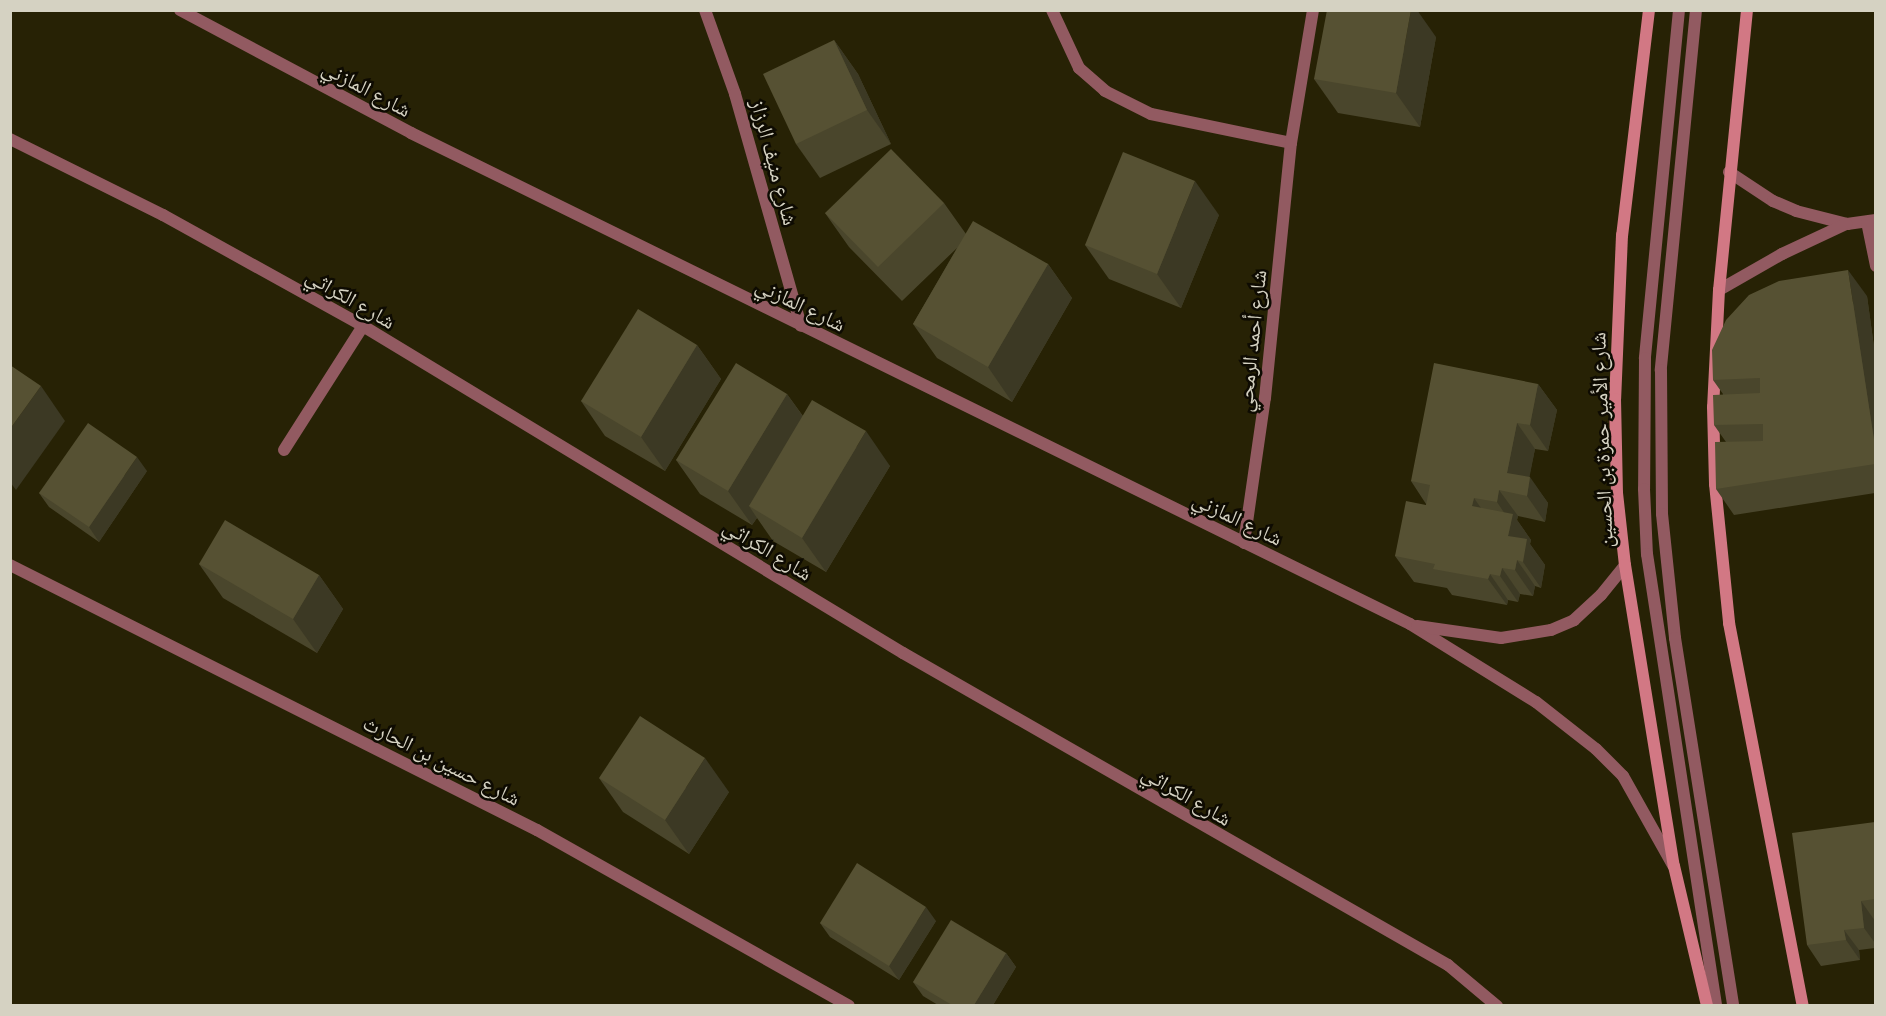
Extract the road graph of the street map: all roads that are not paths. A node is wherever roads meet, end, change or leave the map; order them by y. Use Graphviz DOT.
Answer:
graph roads {
  1 [pos="180,10"];
  2 [pos="705,10"];
  3 [pos="1052,10"];
  4 [pos="1313,10"];
  5 [pos="1649,10"];
  6 [pos="1679,10"];
  7 [pos="1696,10"];
  8 [pos="1747,10"];
  9 [pos="10,139"];
  10 [pos="1291,143"];
  11 [pos="1729,172"];
  12 [pos="1871,221"];
  13 [pos="1847,224"];
  14 [pos="1875,266"];
  15 [pos="1719,290"];
  16 [pos="363,326"];
  17 [pos="801,326"];
  18 [pos="284,450"];
  19 [pos="1244,543"];
  20 [pos="10,565"];
  21 [pos="1625,565"];
  22 [pos="1410,624"];
  23 [pos="1674,866"];
  24 [pos="849,1005"];
  25 [pos="1497,1005"];
  26 [pos="1707,1005"];
  27 [pos="1716,1005"];
  28 [pos="1733,1005"];
  29 [pos="1803,1005"];
  1 -- 17 [label="street, شارع المازني"];
  2 -- 17 [label="street, شارع منيف الرزاز"];
  3 -- 10 [label="street"];
  4 -- 10 [label="street, شارع أحمد الرمحي"];
  5 -- 21 [label="main road, شارع الأمير حمزة بن الحسين"];
  6 -- 27 [label="street"];
  7 -- 28 [label="street"];
  8 -- 11 [label="main road"];
  9 -- 16 [label="street, شارع الكراثي"];
  10 -- 19 [label="street, شارع أحمد الرمحي"];
  11 -- 13 [label="street"];
  11 -- 15 [label="main road"];
  12 -- 13 [label="street"];
  12 -- 14 [label="street"];
  13 -- 15 [label="street"];
  15 -- 29 [label="main road"];
  16 -- 18 [label="street"];
  16 -- 25 [label="street, شارع الكراثي"];
  17 -- 19 [label="street, شارع المازني"];
  19 -- 22 [label="street, شارع المازني"];
  20 -- 24 [label="street, شارع حسين بن الحارث"];
  21 -- 22 [label="street, شارع المازني"];
  21 -- 23 [label="main road, شارع الأمير حمزة بن الحسين"];
  22 -- 23 [label="street, شارع المازني"];
  23 -- 26 [label="main road, شارع الأمير حمزة بن الحسين"];
}
